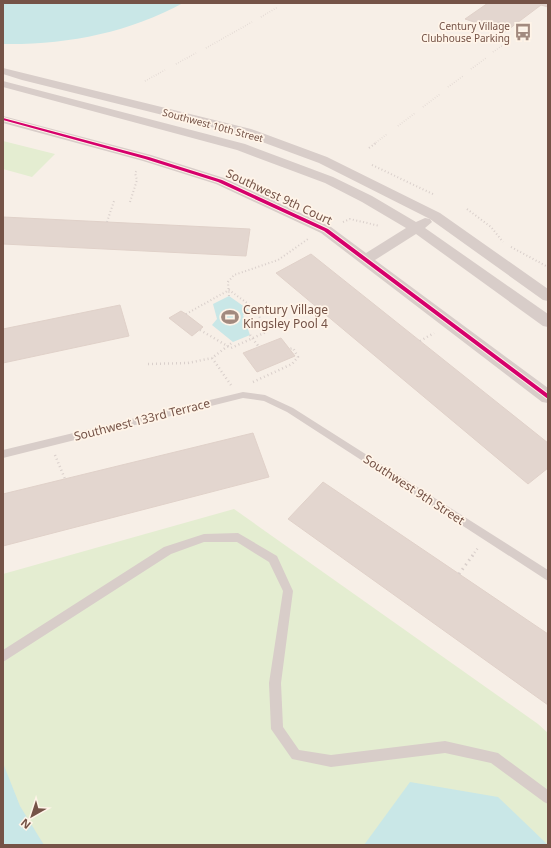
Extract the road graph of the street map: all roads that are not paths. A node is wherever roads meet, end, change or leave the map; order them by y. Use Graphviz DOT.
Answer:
graph roads {
  1 [pos="4,72"];
  2 [pos="3,84"];
  3 [pos="3,119"];
  4 [pos="435,216"];
  5 [pos="416,228"];
  6 [pos="367,259"];
  7 [pos="548,296"];
  8 [pos="548,322"];
  9 [pos="548,397"];
  10 [pos="280,404"];
  11 [pos="3,454"];
  12 [pos="548,576"];
  13 [pos="3,656"];
  14 [pos="548,798"];
  1 -- 4 [label="street, Southwest 10th Street"];
  2 -- 5 [label="street, Southwest 10th Street"];
  3 -- 6 [label="street, Southwest 9th Court"];
  4 -- 5 [label="street"];
  4 -- 7 [label="street, Southwest 10th Street"];
  5 -- 6 [label="street"];
  5 -- 8 [label="street, Southwest 10th Street"];
  6 -- 9 [label="street, Southwest 9th Court"];
  10 -- 11 [label="lane, Southwest 133rd Terrace"];
  10 -- 12 [label="lane, Southwest 9th Street"];
  13 -- 14 [label="lane"];
}
